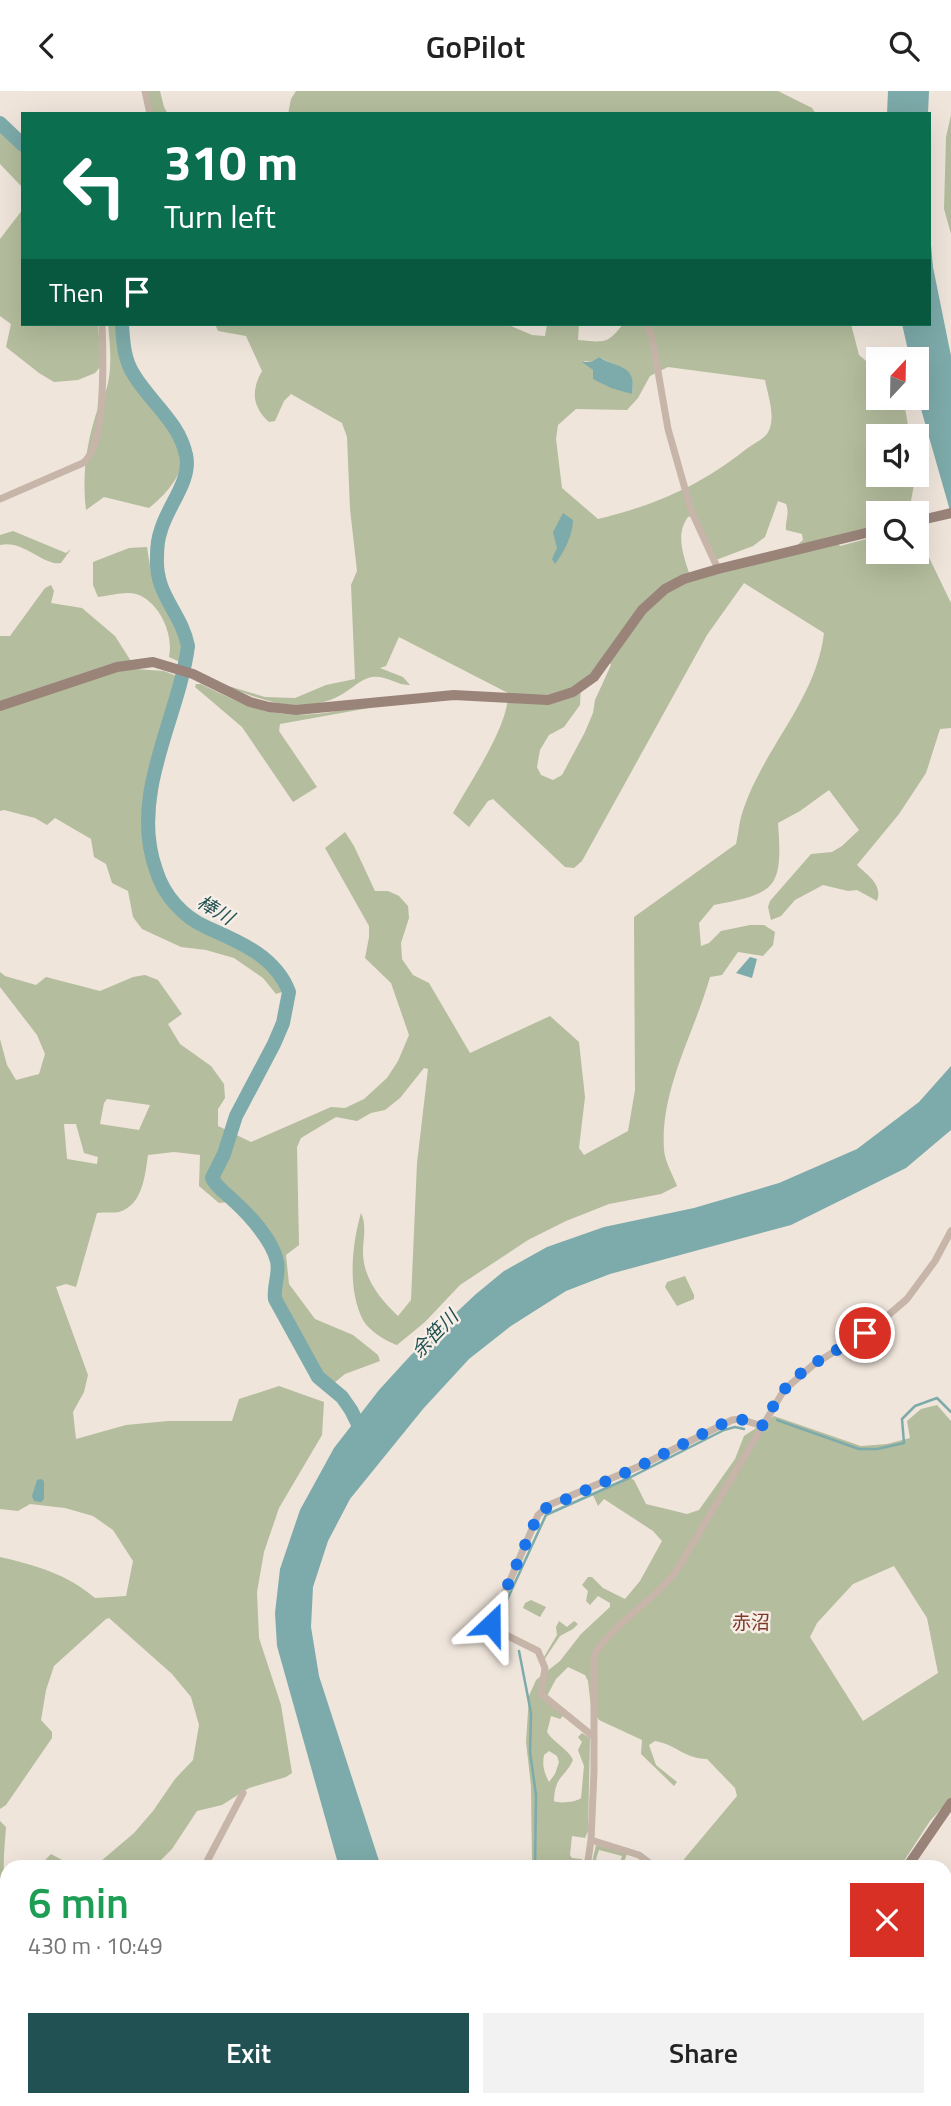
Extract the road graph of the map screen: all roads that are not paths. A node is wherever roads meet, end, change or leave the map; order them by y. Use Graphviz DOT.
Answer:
graph roads {
  1 [pos="145,91"];
  2 [pos="150,112"];
  3 [pos="102,326"];
  4 [pos="648,326"];
  5 [pos="0,499"];
  6 [pos="951,513"];
  7 [pos="929,518"];
  8 [pos="866,533"];
  9 [pos="718,569"];
  10 [pos="0,706"];
  11 [pos="951,1231"];
  12 [pos="762,1426"];
  13 [pos="594,1737"];
  14 [pos="243,1793"];
  15 [pos="951,1803"];
  16 [pos="591,1840"];
  17 [pos="208,1860"];
  18 [pos="588,1860"];
  19 [pos="646,1860"];
  20 [pos="912,1860"];
  1 -- 2 [label="street"];
  3 -- 5 [label="street"];
  4 -- 9 [label="street"];
  6 -- 7 [label="street"];
  8 -- 9 [label="street"];
  9 -- 10 [label="street"];
  11 -- 12 [label="street"];
  12 -- 13 [label="street"];
  12 -- 13 [label="street"];
  13 -- 16 [label="street"];
  14 -- 17 [label="street"];
  15 -- 20 [label="street"];
  16 -- 18 [label="street"];
  16 -- 19 [label="street"];
}
